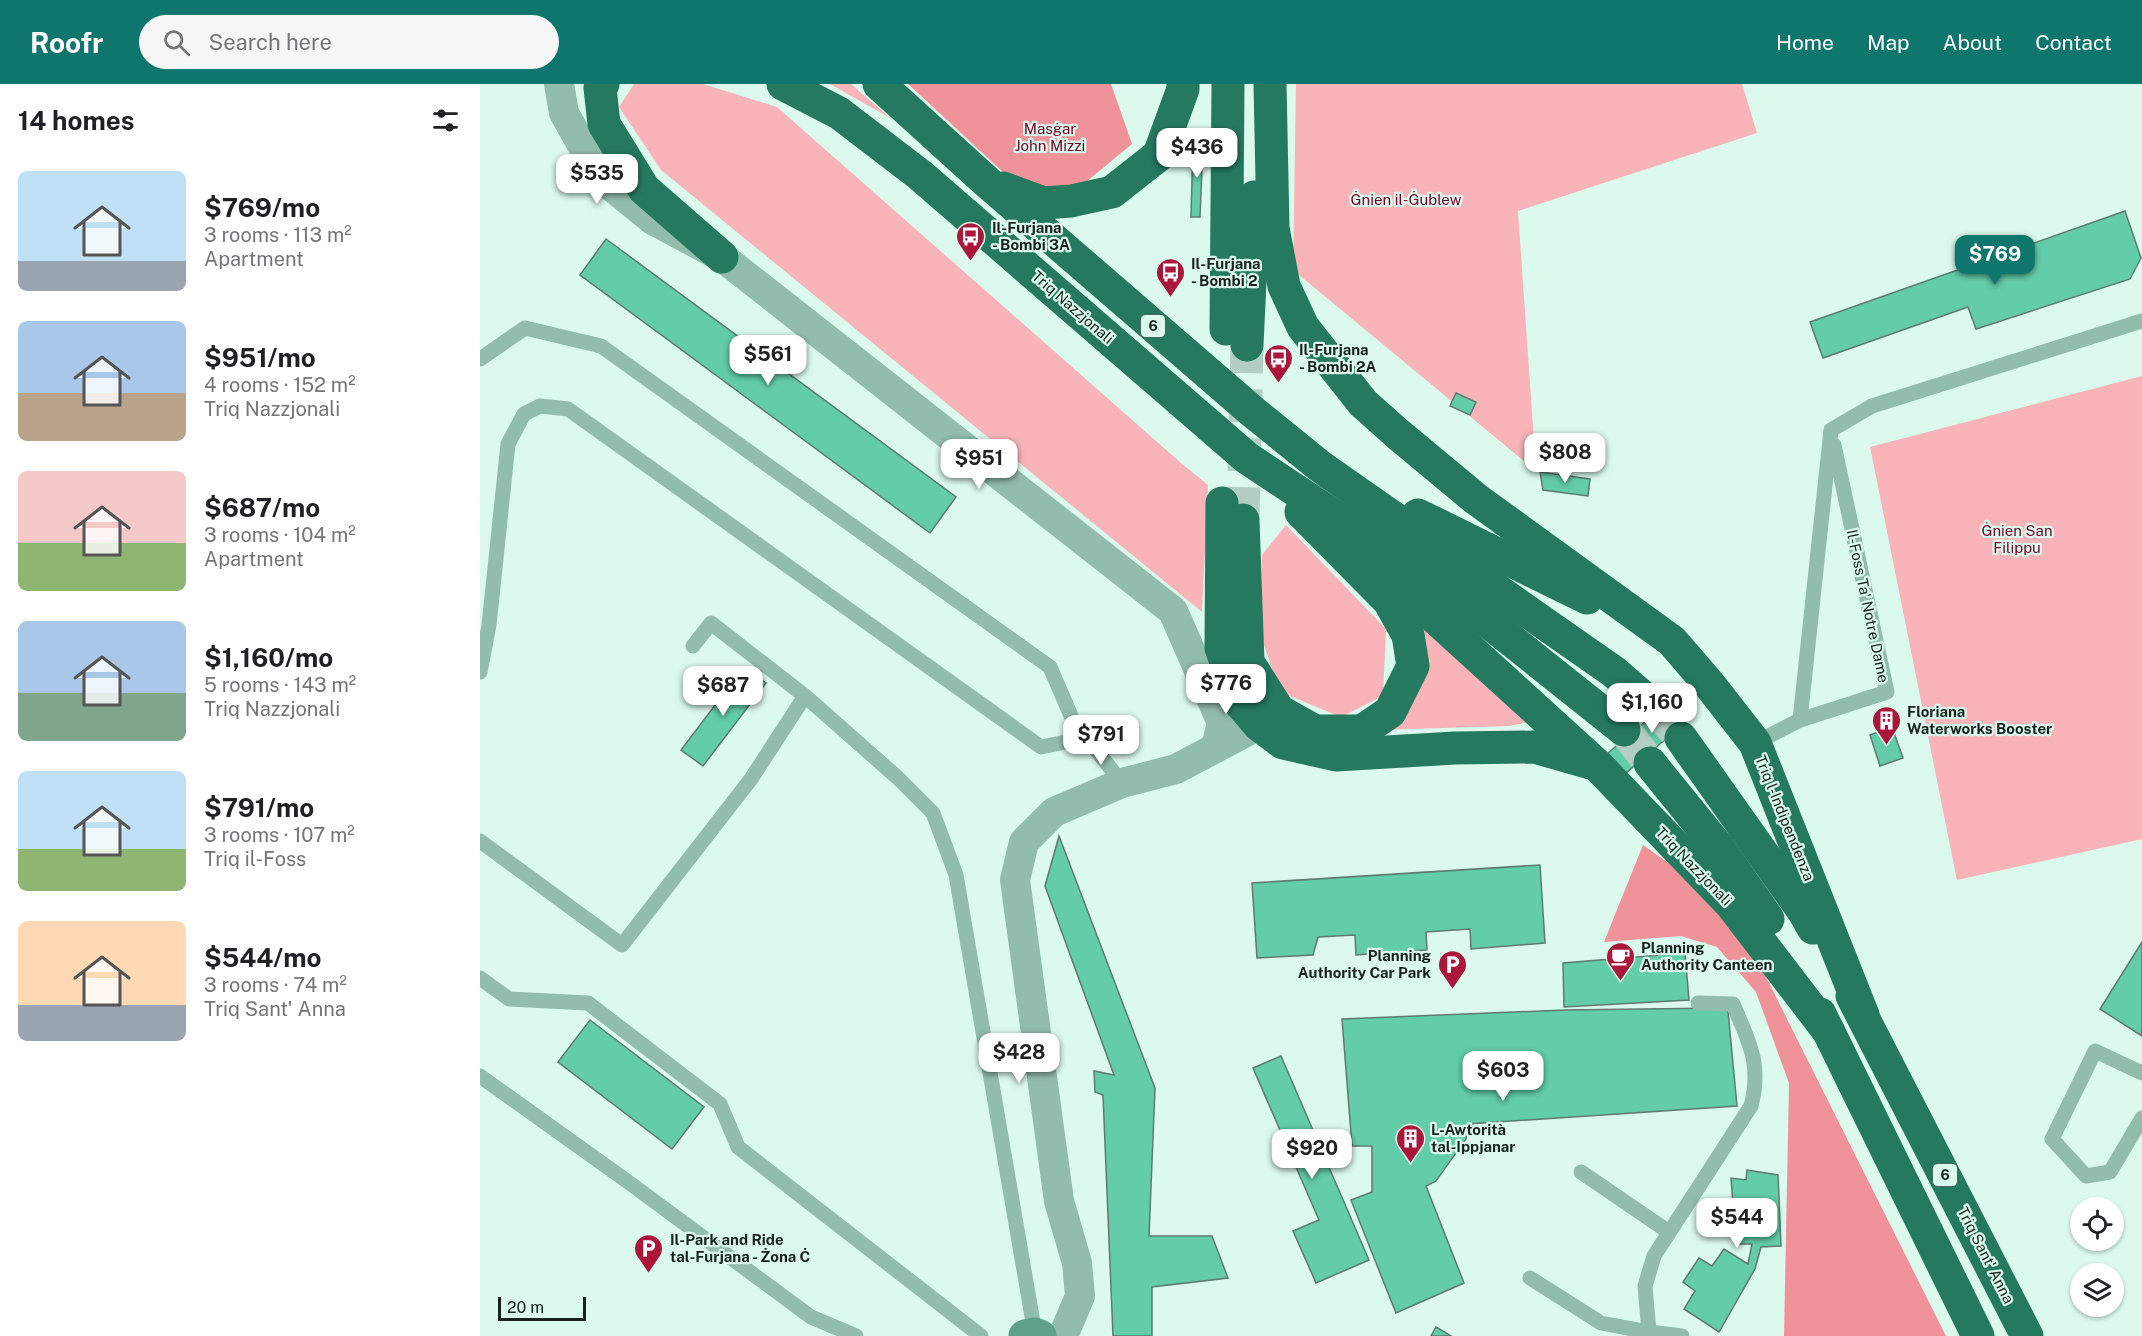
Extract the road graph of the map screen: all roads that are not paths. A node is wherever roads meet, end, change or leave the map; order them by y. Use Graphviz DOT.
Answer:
graph roads {
  1 [pos="559,84"];
  2 [pos="603,84"];
  3 [pos="783,84"];
  4 [pos="879,84"];
  5 [pos="1183,84"];
  6 [pos="1228,84"];
  7 [pos="1260,84"];
  8 [pos="1270,84"];
  9 [pos="987,182"];
  10 [pos="722,257"];
  11 [pos="2142,321"];
  12 [pos="480,359"];
  13 [pos="1831,430"];
  14 [pos="1247,458"];
  15 [pos="1321,467"];
  16 [pos="1301,495"];
  17 [pos="1672,641"];
  18 [pos="693,646"];
  19 [pos="480,672"];
  20 [pos="805,696"];
  21 [pos="1653,706"];
  22 [pos="1800,720"];
  23 [pos="1259,725"];
  24 [pos="1624,730"];
  25 [pos="1681,738"];
  26 [pos="1081,739"];
  27 [pos="1755,743"];
  28 [pos="1216,747"];
  29 [pos="1650,763"];
  30 [pos="1597,765"];
  31 [pos="1122,783"];
  32 [pos="480,841"];
  33 [pos="480,978"];
  34 [pos="1698,1003"];
  35 [pos="1863,1015"];
  36 [pos="1829,1032"];
  37 [pos="2142,1073"];
  38 [pos="480,1076"];
  39 [pos="2142,1118"];
  40 [pos="1581,1172"];
  41 [pos="1669,1232"];
  42 [pos="1530,1278"];
  43 [pos="1648,1332"];
  44 [pos="856,1336"];
  45 [pos="981,1336"];
  46 [pos="1041,1336"];
  47 [pos="1682,1336"];
  48 [pos="1978,1336"];
  49 [pos="2027,1336"];
  1 -- 10 [label="street"];
  2 -- 10 [label="highway"];
  3 -- 14 [label="highway, Triq Nazzjonali / 6"];
  4 -- 9 [label="highway, 6"];
  5 -- 9 [label="highway"];
  6 -- 7 [label="highway"];
  8 -- 17 [label="highway"];
  9 -- 15 [label="highway, 6"];
  10 -- 28 [label="street"];
  11 -- 13 [label="lane"];
  12 -- 26 [label="lane"];
  13 -- 22 [label="lane"];
  13 -- 22 [label="lane, Il-Foss Ta' Notre Dame"];
  14 -- 16 [label="highway, Triq Nazzjonali / 6"];
  14 -- 23 [label="highway"];
  15 -- 17 [label="highway"];
  15 -- 21 [label="highway, 6"];
  16 -- 24 [label="highway, Triq Nazzjonali / 6"];
  16 -- 30 [label="highway, Triq Nazzjonali / 6"];
  17 -- 27 [label="highway, Triq l-Indipendenza"];
  18 -- 20 [label="lane"];
  19 -- 26 [label="lane"];
  20 -- 32 [label="lane"];
  20 -- 46 [label="lane"];
  22 -- 27 [label="lane, Il-Foss Ta' Notre Dame"];
  23 -- 28 [label="street"];
  23 -- 30 [label="highway"];
  25 -- 35 [label="highway, 6"];
  26 -- 31 [label="lane"];
  27 -- 35 [label="highway, Triq l-Indipendenza"];
  28 -- 31 [label="street"];
  29 -- 36 [label="highway, Triq Nazzjonali / 6"];
  30 -- 36 [label="highway, Triq Nazzjonali / 6"];
  31 -- 46 [label="street"];
  33 -- 45 [label="lane"];
  34 -- 41 [label="lane"];
  35 -- 49 [label="highway, Triq Sant' Anna / 6"];
  36 -- 48 [label="highway, 6"];
  37 -- 39 [label="lane"];
  38 -- 44 [label="lane"];
  40 -- 41 [label="lane"];
  41 -- 43 [label="lane"];
  42 -- 43 [label="lane"];
  43 -- 47 [label="lane"];
}
